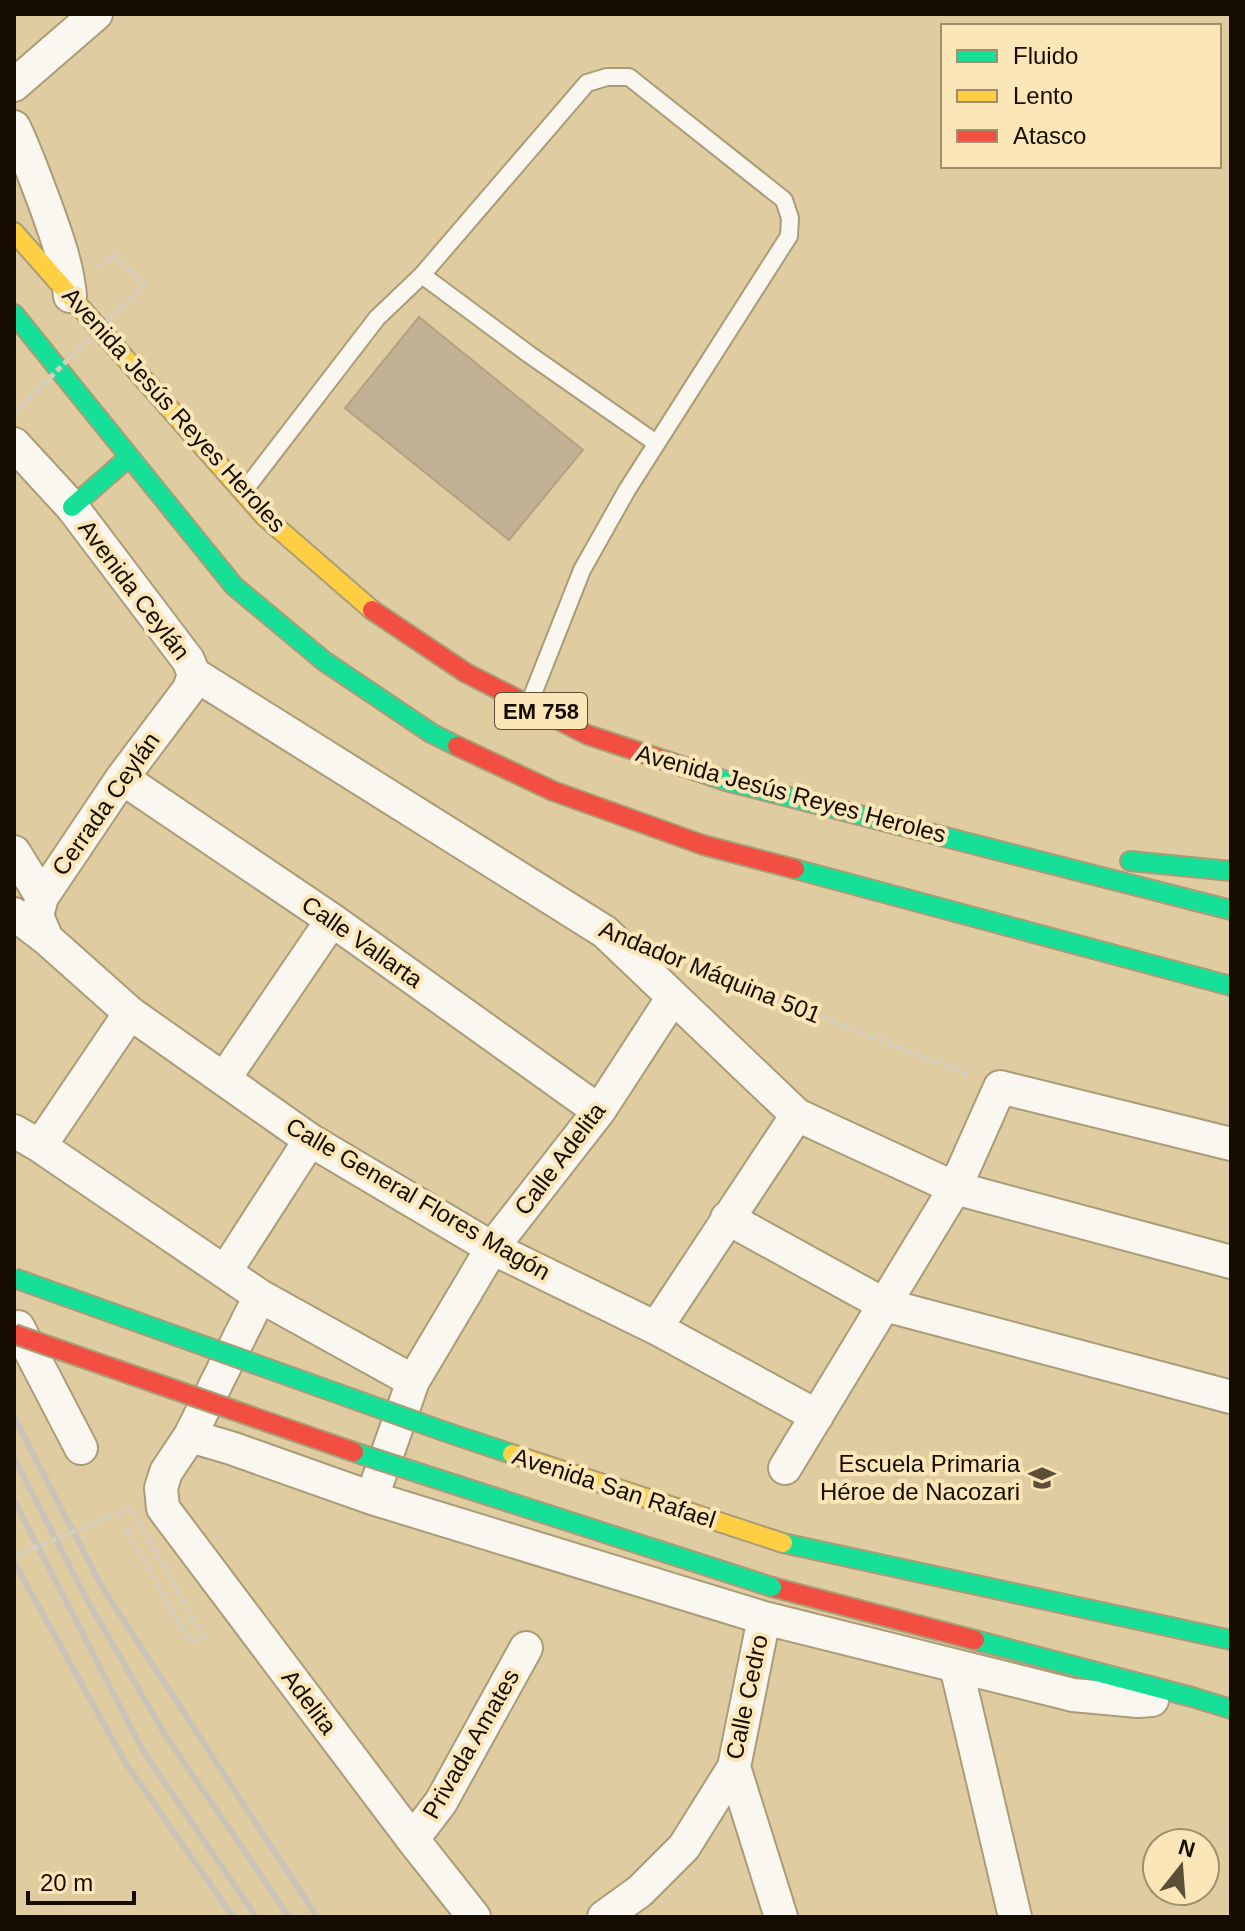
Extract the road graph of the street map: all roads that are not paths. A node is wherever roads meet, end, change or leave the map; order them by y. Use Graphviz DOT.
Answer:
graph roads {
  1 [pos="96,14"];
  2 [pos="14,85"];
  3 [pos="14,127"];
  4 [pos="14,232"];
  5 [pos="422,275"];
  6 [pos="70,296"];
  7 [pos="14,314"];
  8 [pos="656,443"];
  9 [pos="14,444"];
  10 [pos="129,457"];
  11 [pos="243,492"];
  12 [pos="72,507"];
  13 [pos="194,674"];
  14 [pos="528,705"];
  15 [pos="122,778"];
  16 [pos="981,846"];
  17 [pos="14,852"];
  18 [pos="1231,871"];
  19 [pos="42,897"];
  20 [pos="1231,910"];
  21 [pos="14,914"];
  22 [pos="332,920"];
  23 [pos="47,939"];
  24 [pos="1231,986"];
  25 [pos="673,997"];
  26 [pos="130,1013"];
  27 [pos="224,1079"];
  28 [pos="599,1111"];
  29 [pos="797,1115"];
  30 [pos="27,1138"];
  31 [pos="310,1140"];
  32 [pos="1231,1144"];
  33 [pos="955,1188"];
  34 [pos="727,1218"];
  35 [pos="492,1248"];
  36 [pos="1231,1262"];
  37 [pos="225,1272"];
  38 [pos="14,1278"];
  39 [pos="260,1296"];
  40 [pos="885,1305"];
  41 [pos="14,1319"];
  42 [pos="656,1328"];
  43 [pos="14,1334"];
  44 [pos="413,1381"];
  45 [pos="1231,1397"];
  46 [pos="817,1416"];
  47 [pos="190,1436"];
  48 [pos="81,1448"];
  49 [pos="785,1468"];
  50 [pos="372,1498"];
  51 [pos="764,1618"];
  52 [pos="1231,1640"];
  53 [pos="526,1648"];
  54 [pos="956,1666"];
  55 [pos="1192,1697"];
  56 [pos="1231,1709"];
  57 [pos="734,1767"];
  58 [pos="410,1836"];
  59 [pos="474,1917"];
  60 [pos="604,1917"];
  61 [pos="781,1917"];
  62 [pos="1015,1917"];
  1 -- 2 [label="street"];
  3 -- 6 [label="street"];
  4 -- 6 [label="main road, Avenida Jesús Reyes Heroles / EM 758"];
  5 -- 8 [label="lane"];
  5 -- 8 [label="lane"];
  5 -- 11 [label="lane"];
  6 -- 11 [label="main road, Avenida Jesús Reyes Heroles / EM 758"];
  7 -- 10 [label="main road, EM 758"];
  8 -- 14 [label="lane"];
  9 -- 12 [label="street, Avenida Ceylán"];
  10 -- 12 [label="main road"];
  10 -- 24 [label="main road, EM 758"];
  11 -- 14 [label="main road, Avenida Jesús Reyes Heroles / EM 758"];
  12 -- 13 [label="street, Avenida Ceylán"];
  13 -- 15 [label="street, Cerrada Ceylán"];
  13 -- 25 [label="street, Andador Máquina 501"];
  14 -- 16 [label="main road, Avenida Jesús Reyes Heroles / EM 758"];
  15 -- 19 [label="street, Cerrada Ceylán"];
  15 -- 22 [label="street, Calle Vallarta"];
  16 -- 18 [label="main road"];
  16 -- 20 [label="main road, Avenida Jesús Reyes Heroles / EM 758"];
  17 -- 19 [label="street"];
  19 -- 23 [label="street, Cerrada Ceylán"];
  21 -- 23 [label="street, Calle General Flores Magón"];
  22 -- 27 [label="street"];
  22 -- 28 [label="street, Calle Vallarta"];
  23 -- 26 [label="street, Calle General Flores Magón"];
  25 -- 28 [label="street, Calle Adelita"];
  25 -- 29 [label="street, Andador Máquina 501"];
  26 -- 27 [label="street, Calle General Flores Magón"];
  26 -- 30 [label="street"];
  27 -- 31 [label="street, Calle General Flores Magón"];
  28 -- 35 [label="street, Calle Adelita"];
  29 -- 33 [label="street, Andador Máquina 501"];
  29 -- 34 [label="street"];
  30 -- 37 [label="street"];
  31 -- 35 [label="street, Calle General Flores Magón"];
  31 -- 37 [label="street"];
  32 -- 33 [label="street"];
  33 -- 36 [label="street, Andador Máquina 501"];
  33 -- 40 [label="street"];
  34 -- 40 [label="street"];
  34 -- 42 [label="street"];
  35 -- 42 [label="street, Calle General Flores Magón"];
  35 -- 44 [label="street, Calle Adelita"];
  37 -- 39 [label="street"];
  38 -- 52 [label="main road, Avenida San Rafael, bridge"];
  39 -- 44 [label="street"];
  39 -- 47 [label="street"];
  40 -- 45 [label="street"];
  40 -- 46 [label="street"];
  41 -- 48 [label="street"];
  42 -- 46 [label="street, Calle General Flores Magón"];
  43 -- 55 [label="main road, Avenida San Rafael, bridge"];
  44 -- 50 [label="street, Calle Adelita"];
  46 -- 49 [label="street"];
  47 -- 50 [label="street, Avenida San Rafael"];
  47 -- 58 [label="street, Adelita"];
  50 -- 51 [label="street, Avenida San Rafael"];
  51 -- 54 [label="street, Avenida San Rafael"];
  51 -- 57 [label="street, Calle Cedro"];
  53 -- 58 [label="street, Privada Amates"];
  54 -- 55 [label="street, Avenida San Rafael"];
  54 -- 62 [label="street"];
  55 -- 56 [label="main road, Avenida San Rafael"];
  57 -- 60 [label="street, Calle Cedro"];
  57 -- 61 [label="street"];
  58 -- 59 [label="street, Adelita"];
}
